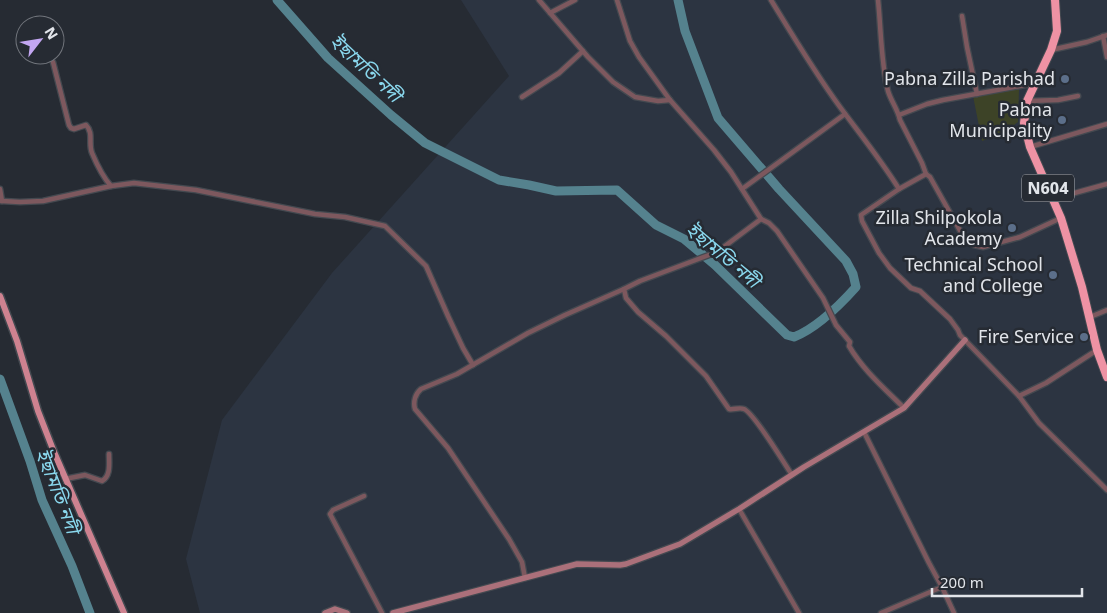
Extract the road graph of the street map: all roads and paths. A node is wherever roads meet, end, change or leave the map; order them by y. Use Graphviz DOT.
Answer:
graph roads {
  1 [pos="539,0"];
  2 [pos="575,0"];
  3 [pos="618,0"];
  4 [pos="771,0"];
  5 [pos="878,0"];
  6 [pos="1055,0"];
  7 [pos="550,13"];
  8 [pos="962,16"];
  9 [pos="1105,35"];
  10 [pos="1051,50"];
  11 [pos="582,51"];
  12 [pos="1107,56"];
  13 [pos="54,65"];
  14 [pos="1036,83"];
  15 [pos="977,94"];
  16 [pos="1078,96"];
  17 [pos="522,97"];
  18 [pos="670,100"];
  19 [pos="1027,101"];
  20 [pos="845,114"];
  21 [pos="899,116"];
  22 [pos="1107,124"];
  23 [pos="1030,147"];
  24 [pos="926,174"];
  25 [pos="1107,184"];
  26 [pos="111,186"];
  27 [pos="899,188"];
  28 [pos="742,189"];
  29 [pos="0,190"];
  30 [pos="1053,199"];
  31 [pos="1,202"];
  32 [pos="1061,218"];
  33 [pos="762,219"];
  34 [pos="624,289"];
  35 [pos="0,296"];
  36 [pos="1107,310"];
  37 [pos="1090,317"];
  38 [pos="965,340"];
  39 [pos="1097,350"];
  40 [pos="473,365"];
  41 [pos="1107,376"];
  42 [pos="1019,396"];
  43 [pos="904,408"];
  44 [pos="864,432"];
  45 [pos="109,454"];
  46 [pos="792,475"];
  47 [pos="65,479"];
  48 [pos="1107,490"];
  49 [pos="364,496"];
  50 [pos="739,509"];
  51 [pos="525,578"];
  52 [pos="942,588"];
  53 [pos="124,613"];
  54 [pos="325,613"];
  55 [pos="347,613"];
  56 [pos="382,613"];
  57 [pos="393,613"];
  58 [pos="799,613"];
  59 [pos="881,613"];
  60 [pos="954,613"];
  1 -- 7 [label="street"];
  2 -- 7 [label="street"];
  3 -- 18 [label="street"];
  4 -- 20 [label="street"];
  5 -- 21 [label="street"];
  6 -- 10 [label="highway, N604"];
  7 -- 11 [label="street"];
  8 -- 15 [label="street"];
  9 -- 10 [label="street"];
  9 -- 12 [label="street"];
  10 -- 14 [label="highway, N604"];
  11 -- 17 [label="street"];
  11 -- 18 [label="street"];
  13 -- 26 [label="street"];
  14 -- 15 [label="street"];
  14 -- 19 [label="highway, N604"];
  15 -- 21 [label="street"];
  16 -- 19 [label="street"];
  18 -- 28 [label="street"];
  19 -- 23 [label="highway, N604"];
  20 -- 27 [label="street"];
  20 -- 28 [label="street"];
  21 -- 24 [label="street"];
  22 -- 23 [label="street"];
  23 -- 30 [label="highway, N604"];
  24 -- 27 [label="street"];
  24 -- 32 [label="street"];
  25 -- 30 [label="street"];
  26 -- 31 [label="street"];
  26 -- 40 [label="street"];
  27 -- 38 [label="street"];
  28 -- 33 [label="street"];
  29 -- 31 [label="street"];
  30 -- 32 [label="highway, N604"];
  32 -- 37 [label="highway, N604"];
  33 -- 34 [label="street"];
  33 -- 43 [label="street"];
  34 -- 40 [label="street"];
  34 -- 46 [label="street"];
  35 -- 47 [label="main road"];
  36 -- 37 [label="street"];
  37 -- 39 [label="highway, N604"];
  38 -- 42 [label="street"];
  38 -- 43 [label="street"];
  39 -- 41 [label="highway, N604"];
  39 -- 42 [label="street"];
  40 -- 51 [label="street"];
  42 -- 48 [label="street"];
  43 -- 44 [label="street"];
  44 -- 46 [label="street"];
  44 -- 52 [label="street"];
  45 -- 47 [label="street"];
  46 -- 50 [label="street"];
  47 -- 53 [label="main road"];
  49 -- 56 [label="street"];
  50 -- 51 [label="street"];
  50 -- 58 [label="street"];
  51 -- 57 [label="street"];
  52 -- 59 [label="street"];
  52 -- 60 [label="street"];
  54 -- 55 [label="street"];
}
